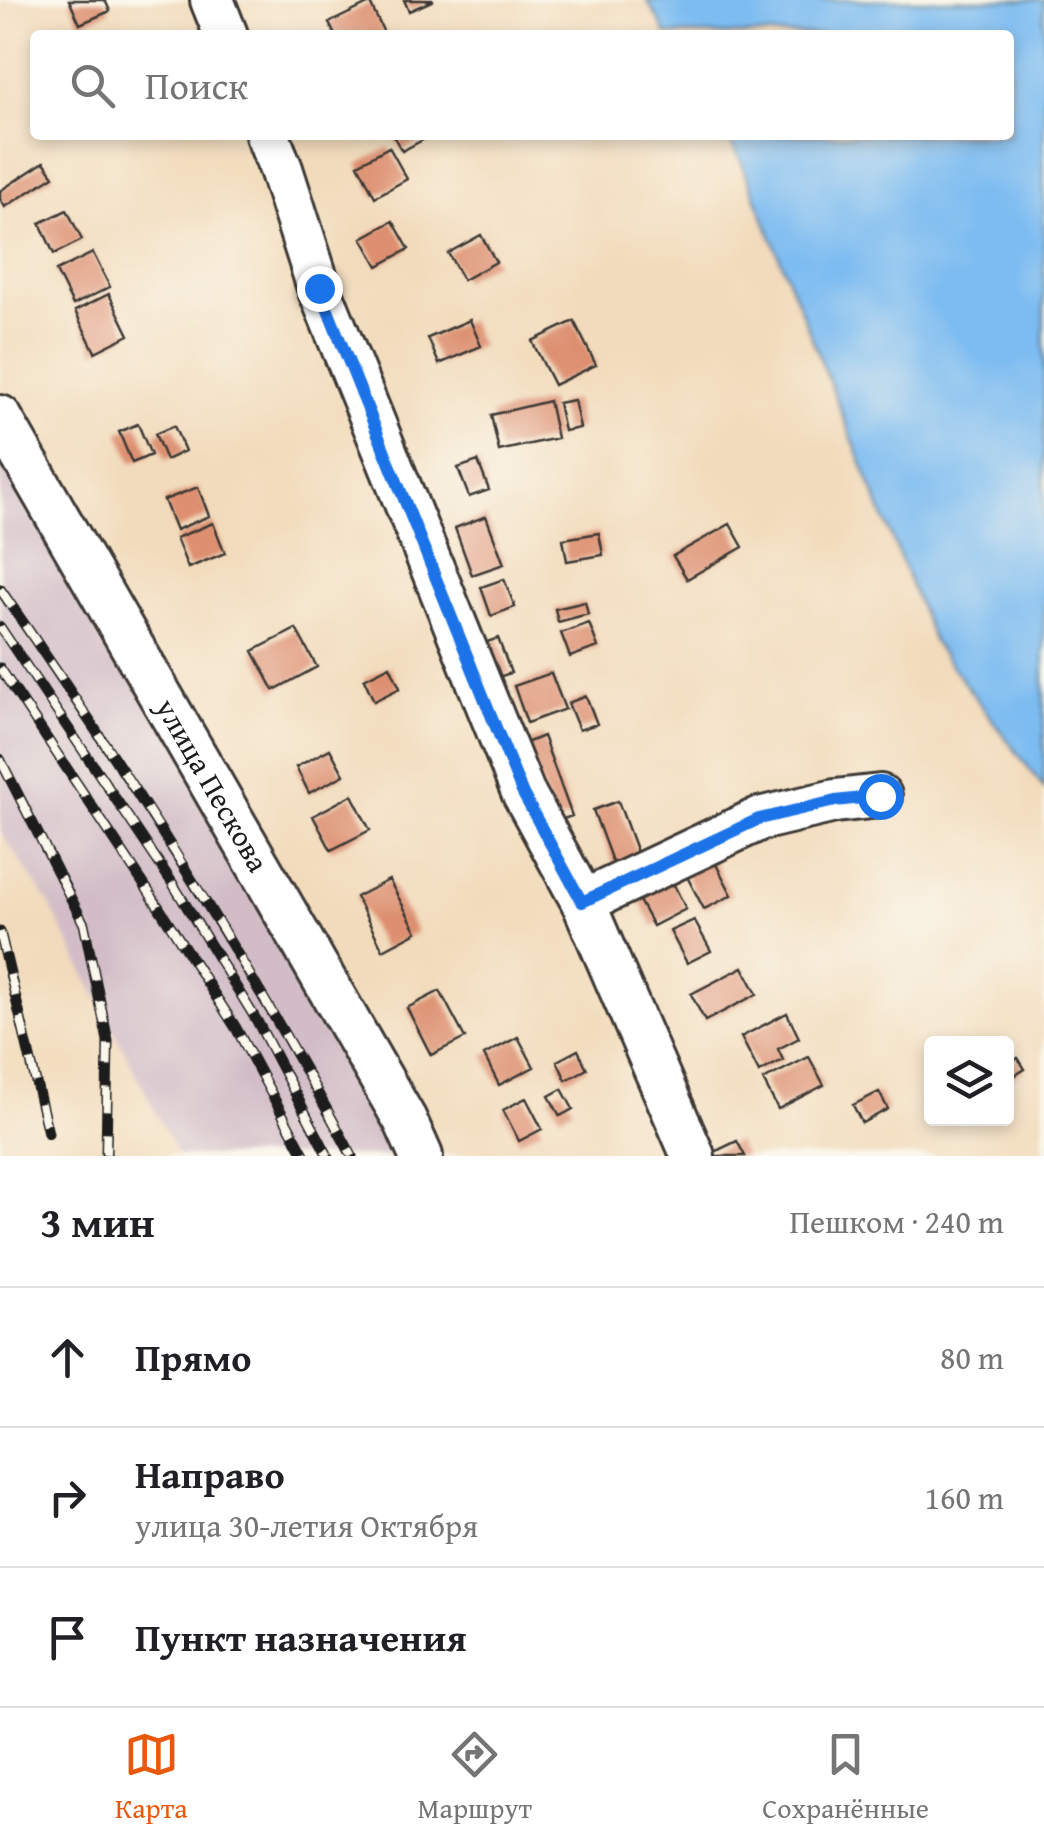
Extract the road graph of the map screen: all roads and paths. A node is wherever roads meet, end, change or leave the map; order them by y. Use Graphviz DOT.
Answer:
graph roads {
  1 [pos="212,0"];
  2 [pos="224,30"];
  3 [pos="269,140"];
  4 [pos="0,417"];
  5 [pos="880,796"];
  6 [pos="582,902"];
  7 [pos="421,1156"];
  8 [pos="693,1156"];
  1 -- 2 [label="street"];
  3 -- 6 [label="street"];
  4 -- 7 [label="street, улица Пескова"];
  5 -- 6 [label="street"];
  6 -- 8 [label="street"];
}
